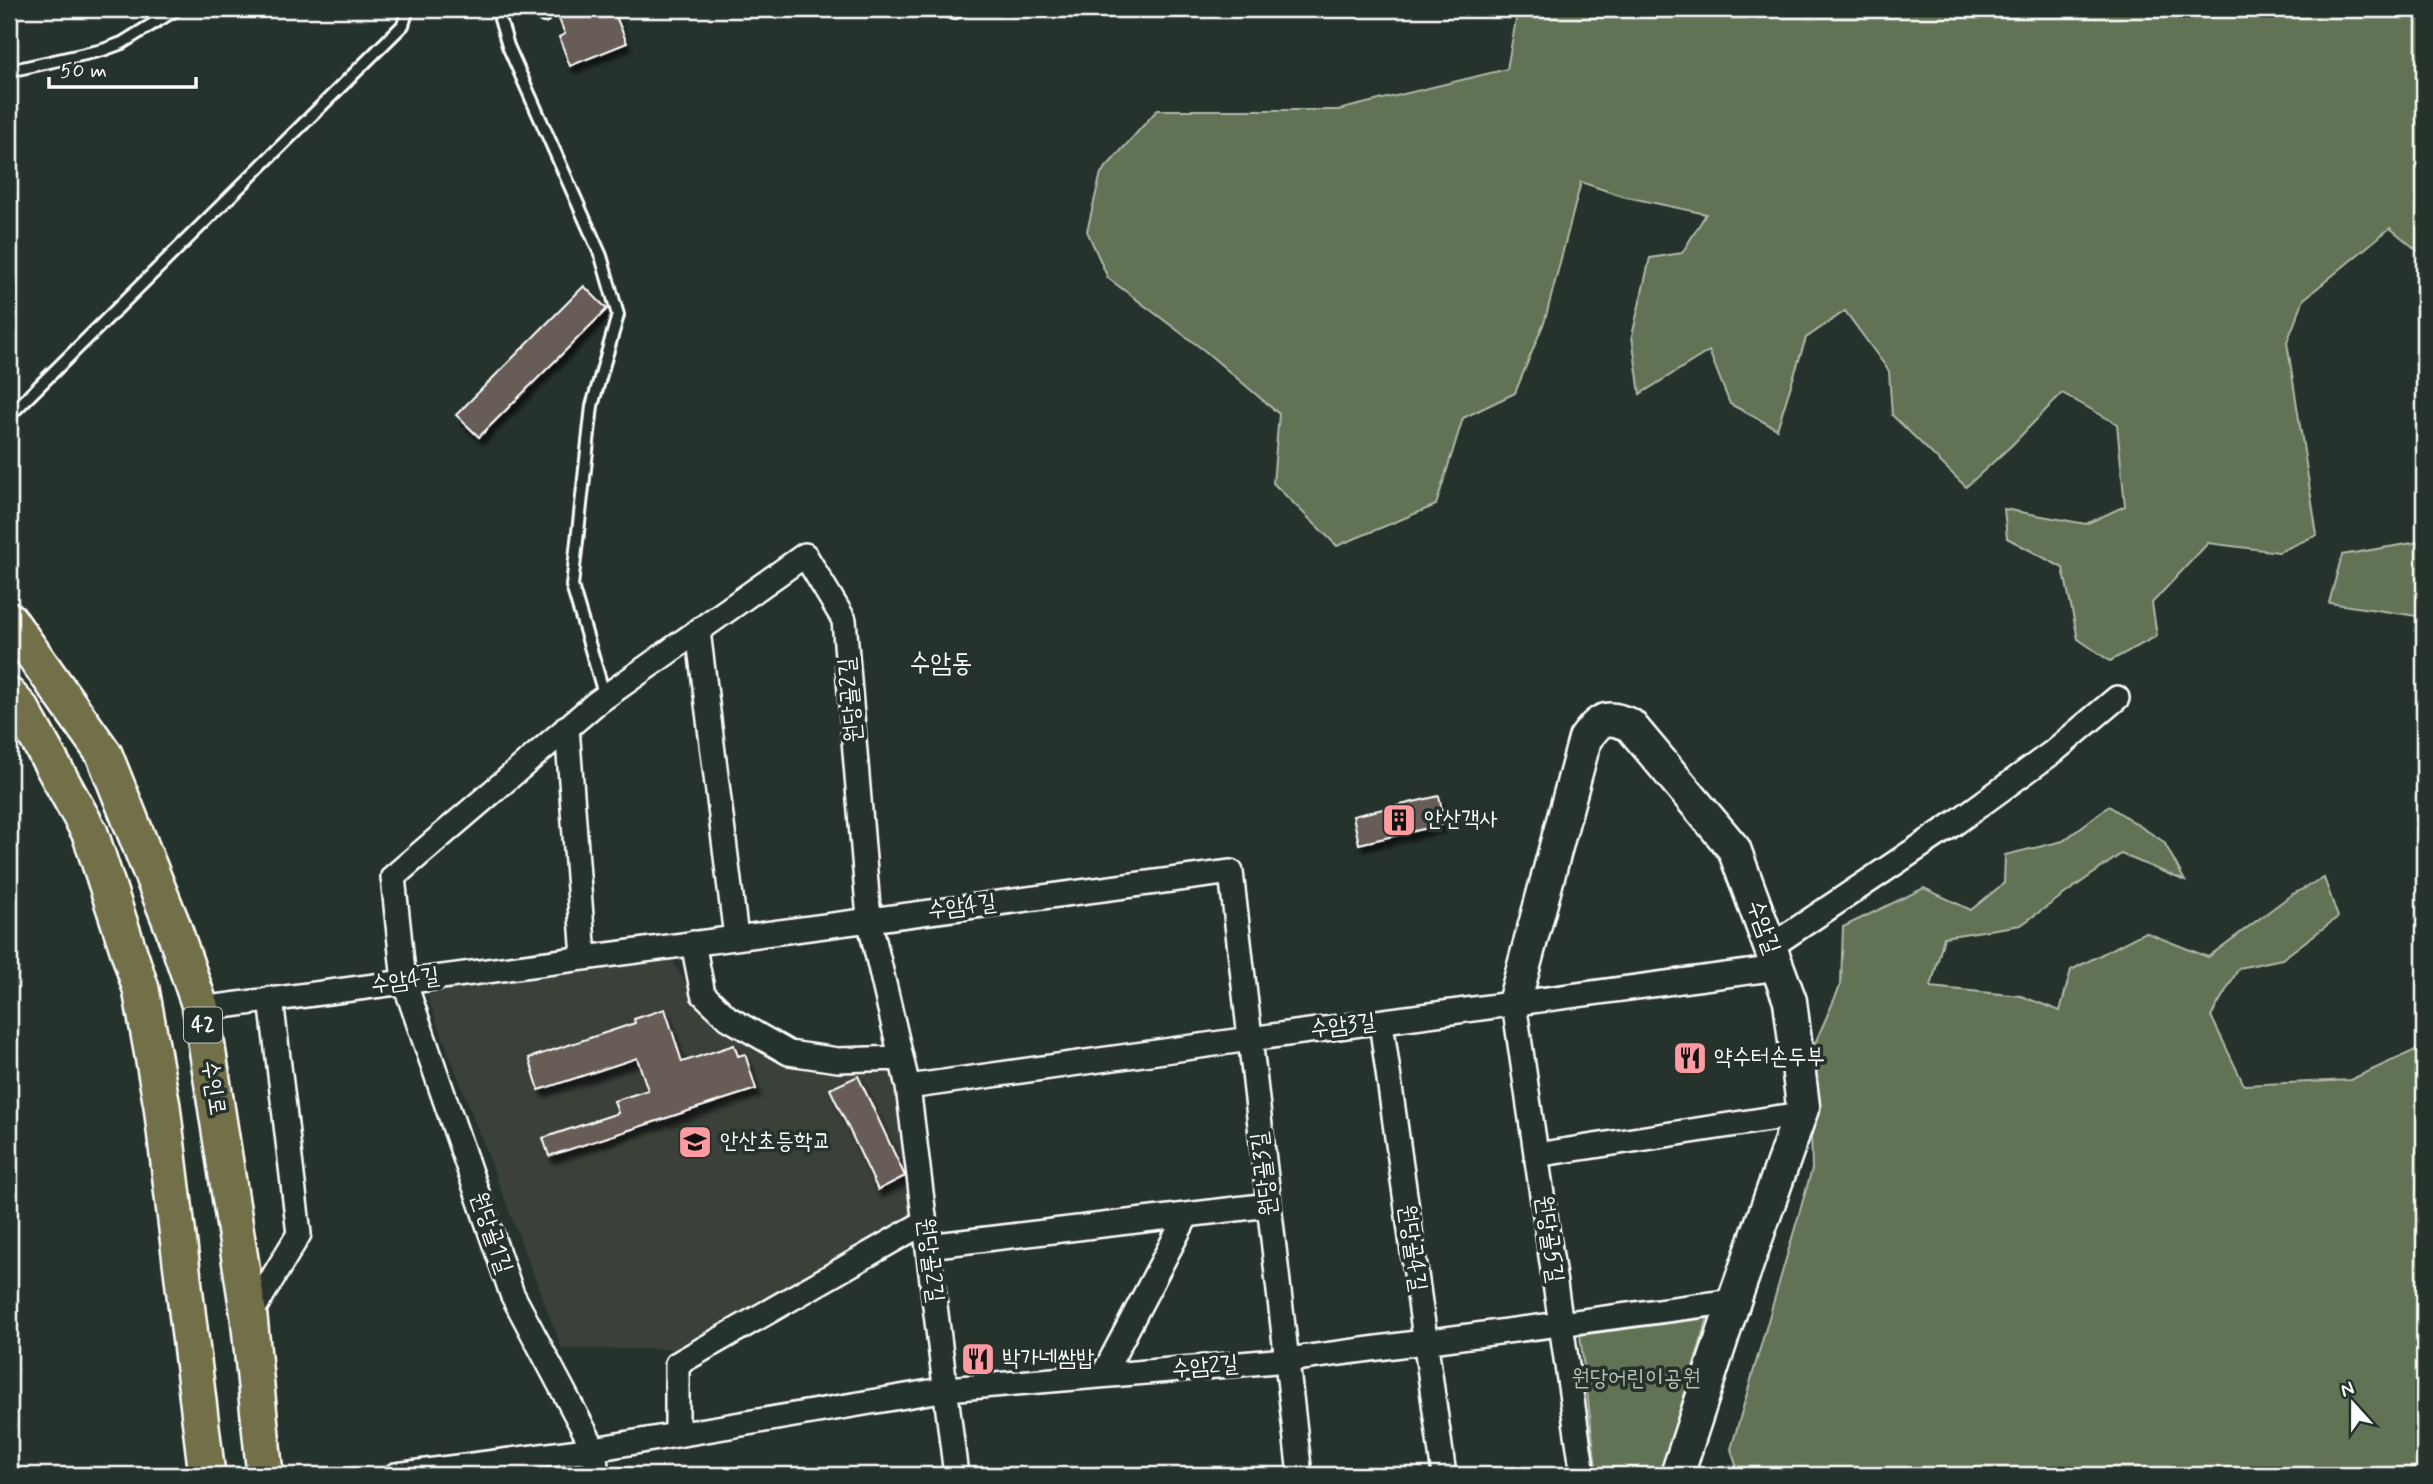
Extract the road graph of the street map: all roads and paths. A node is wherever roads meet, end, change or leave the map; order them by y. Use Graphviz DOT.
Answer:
graph roads {
  1 [pos="177,9"];
  2 [pos="408,9"];
  3 [pos="497,9"];
  4 [pos="947,9"];
  5 [pos="964,9"];
  6 [pos="9,71"];
  7 [pos="9,416"];
  8 [pos="9,620"];
  9 [pos="698,631"];
  10 [pos="9,696"];
  11 [pos="605,697"];
  12 [pos="2117,698"];
  13 [pos="567,727"];
  14 [pos="1231,872"];
  15 [pos="869,919"];
  16 [pos="736,937"];
  17 [pos="693,943"];
  18 [pos="584,957"];
  19 [pos="1774,957"];
  20 [pos="404,981"];
  21 [pos="271,999"];
  22 [pos="1514,1003"];
  23 [pos="201,1009"];
  24 [pos="1381,1021"];
  25 [pos="1250,1039"];
  26 [pos="901,1058"];
  27 [pos="908,1087"];
  28 [pos="1801,1114"];
  29 [pos="1536,1155"];
  30 [pos="1269,1205"];
  31 [pos="1187,1215"];
  32 [pos="925,1222"];
  33 [pos="928,1245"];
  34 [pos="1734,1301"];
  35 [pos="249,1317"];
  36 [pos="1561,1324"];
  37 [pos="1425,1341"];
  38 [pos="1287,1360"];
  39 [pos="1103,1375"];
  40 [pos="947,1389"];
  41 [pos="677,1435"];
  42 [pos="594,1449"];
  43 [pos="436,1472"];
  44 [pos="207,1475"];
  45 [pos="265,1475"];
  46 [pos="396,1475"];
  47 [pos="597,1475"];
  48 [pos="956,1475"];
  49 [pos="1300,1475"];
  50 [pos="1444,1475"];
  51 [pos="1583,1475"];
  52 [pos="1677,1475"];
  1 -- 6 [label="lane"];
  2 -- 7 [label="lane"];
  3 -- 11 [label="lane"];
  4 -- 5 [label="lane"];
  8 -- 23 [label="main road, 수인로 / 42"];
  9 -- 11 [label="street, 원당골2길"];
  9 -- 15 [label="street, 원당골2길"];
  9 -- 16 [label="street"];
  10 -- 44 [label="main road, 42"];
  11 -- 13 [label="street, 원당골2길"];
  12 -- 19 [label="street"];
  13 -- 18 [label="street"];
  13 -- 20 [label="street, 원당골2길"];
  14 -- 15 [label="street, 수암4길"];
  14 -- 25 [label="street, 원당골3길"];
  15 -- 16 [label="street, 수암4길"];
  15 -- 26 [label="street, 원당골2길"];
  16 -- 17 [label="street, 수암4길"];
  17 -- 18 [label="street, 수암4길"];
  17 -- 26 [label="street"];
  18 -- 20 [label="street, 수암4길"];
  19 -- 22 [label="street, 수암3길"];
  19 -- 22 [label="street, 수암길"];
  19 -- 28 [label="street, 수암길"];
  20 -- 21 [label="street, 수암4길"];
  20 -- 42 [label="street, 원당골1길"];
  21 -- 23 [label="street, 수암4길"];
  21 -- 35 [label="street"];
  22 -- 24 [label="street, 수암3길"];
  22 -- 29 [label="street, 원당골5길"];
  23 -- 35 [label="main road, 수인로 / 42"];
  24 -- 25 [label="street, 수암3길"];
  24 -- 37 [label="street, 원당골4길"];
  25 -- 27 [label="street, 수암3길"];
  25 -- 30 [label="street, 원당골3길"];
  26 -- 27 [label="street, 원당골2길"];
  27 -- 32 [label="street, 원당골2길"];
  28 -- 29 [label="street"];
  28 -- 34 [label="street, 수암길"];
  29 -- 36 [label="street, 원당골5길"];
  30 -- 31 [label="street"];
  30 -- 38 [label="street, 원당골3길"];
  31 -- 33 [label="street"];
  31 -- 39 [label="street"];
  32 -- 33 [label="street, 원당골2길"];
  32 -- 41 [label="street"];
  33 -- 40 [label="street, 원당골2길"];
  34 -- 36 [label="street, 수암2길"];
  34 -- 52 [label="street, 수암길"];
  35 -- 45 [label="main road, 수인로 / 42"];
  36 -- 37 [label="street, 수암2길"];
  36 -- 51 [label="street, 원당골5길"];
  37 -- 38 [label="street, 수암2길"];
  37 -- 50 [label="street, 원당골4길"];
  38 -- 39 [label="street, 수암2길"];
  38 -- 49 [label="street, 원당골3길"];
  39 -- 40 [label="street, 수암2길"];
  40 -- 41 [label="street, 수암2길"];
  40 -- 48 [label="street, 원당골2길"];
  41 -- 42 [label="street, 수암2길"];
  42 -- 43 [label="street, 수암2길"];
  42 -- 47 [label="street, 원당골1길"];
  43 -- 46 [label="street, 수암2길"];
}
